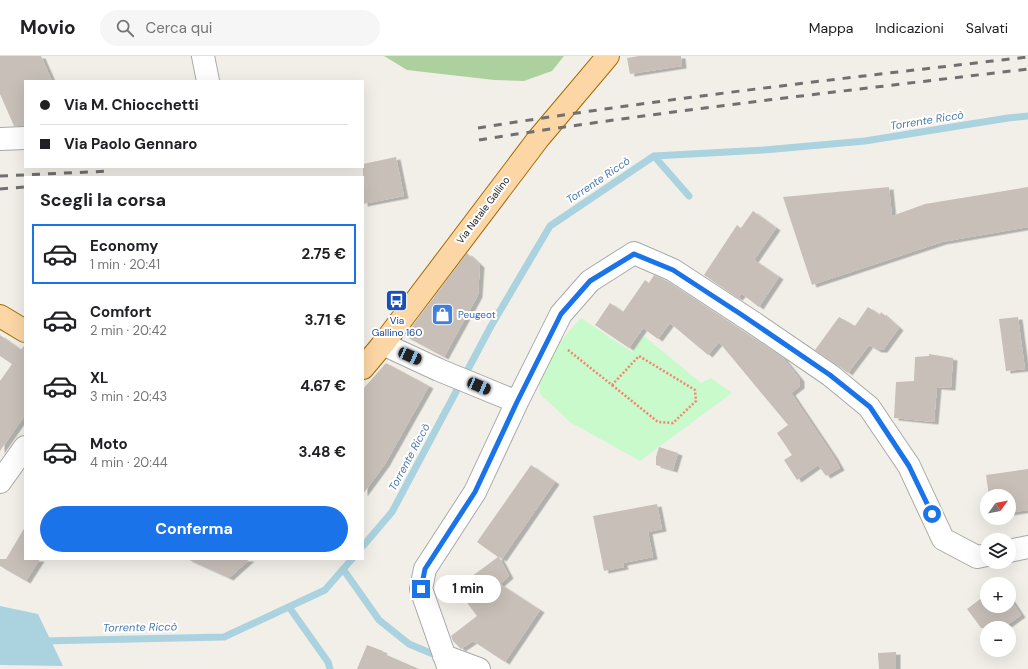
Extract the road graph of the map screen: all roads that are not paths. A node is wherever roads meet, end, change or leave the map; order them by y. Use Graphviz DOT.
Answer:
graph roads {
  1 [pos="203,56"];
  2 [pos="608,56"];
  3 [pos="208,80"];
  4 [pos="24,138"];
  5 [pos="0,139"];
  6 [pos="0,316"];
  7 [pos="24,331"];
  8 [pos="383,344"];
  9 [pos="364,367"];
  10 [pos="511,400"];
  11 [pos="24,448"];
  12 [pos="0,482"];
  13 [pos="1028,547"];
  14 [pos="1016,550"];
  15 [pos="980,556"];
  16 [pos="446,662"];
  17 [pos="479,669"];
  1 -- 3 [label="street"];
  2 -- 8 [label="main road, Via Natale Gallino"];
  4 -- 5 [label="street"];
  6 -- 7 [label="main road"];
  8 -- 9 [label="main road, Via Natale Gallino"];
  8 -- 10 [label="street"];
  10 -- 15 [label="street"];
  10 -- 16 [label="street"];
  11 -- 12 [label="street"];
  13 -- 14 [label="street"];
  16 -- 17 [label="street"];
}
